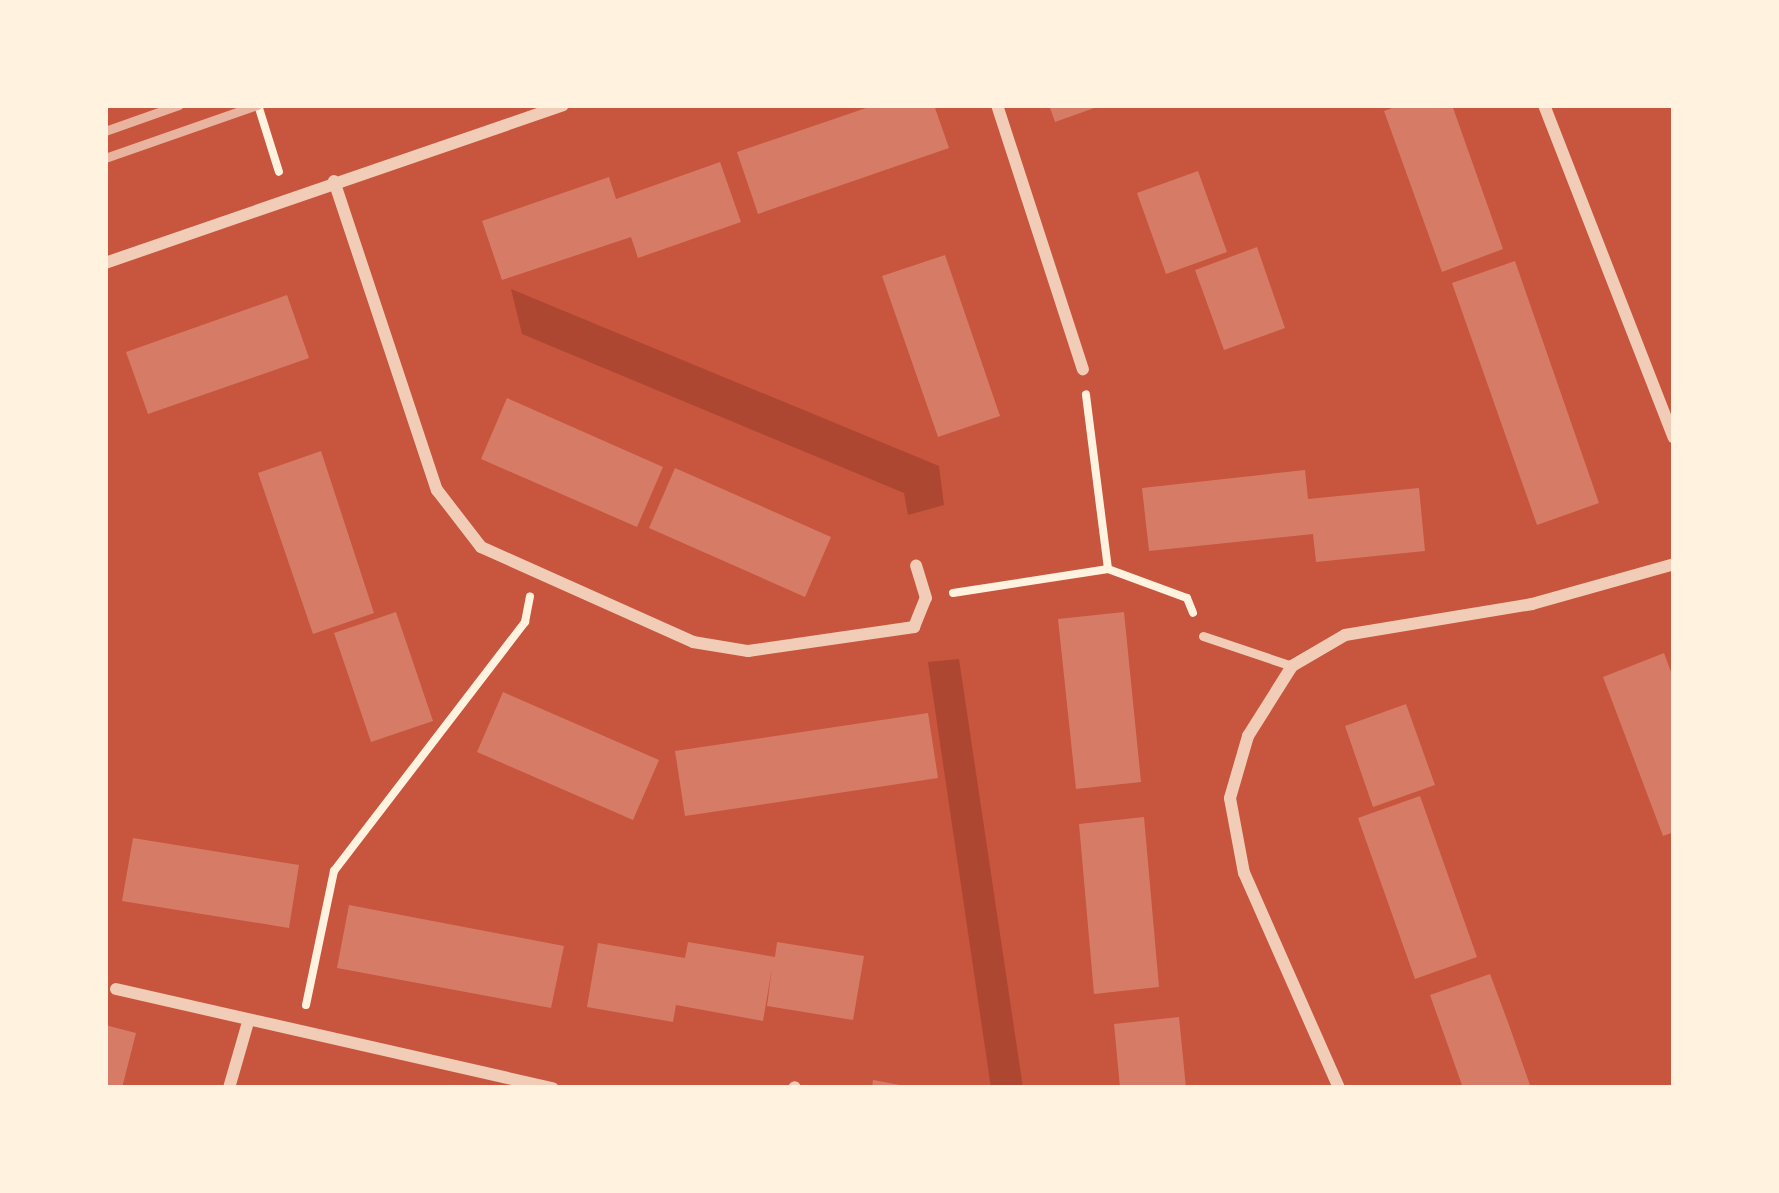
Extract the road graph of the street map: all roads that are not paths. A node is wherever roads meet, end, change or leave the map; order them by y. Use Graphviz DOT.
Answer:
graph roads {
  1 [pos="563,105"];
  2 [pos="997,105"];
  3 [pos="1544,105"];
  4 [pos="334,181"];
  5 [pos="105,263"];
  6 [pos="1083,369"];
  7 [pos="1670,416"];
  8 [pos="1674,438"];
  9 [pos="1674,564"];
  10 [pos="916,565"];
  11 [pos="1203,636"];
  12 [pos="1292,665"];
  13 [pos="116,988"];
  14 [pos="248,1022"];
  15 [pos="229,1088"];
  16 [pos="553,1088"];
  17 [pos="1339,1088"];
  1 -- 4 [label="street"];
  2 -- 6 [label="street"];
  3 -- 7 [label="street"];
  4 -- 5 [label="street"];
  4 -- 10 [label="street"];
  7 -- 8 [label="street"];
  9 -- 12 [label="street"];
  11 -- 12 [label="lane"];
  12 -- 17 [label="street"];
  13 -- 14 [label="street"];
  14 -- 15 [label="street"];
  14 -- 16 [label="street"];
}
